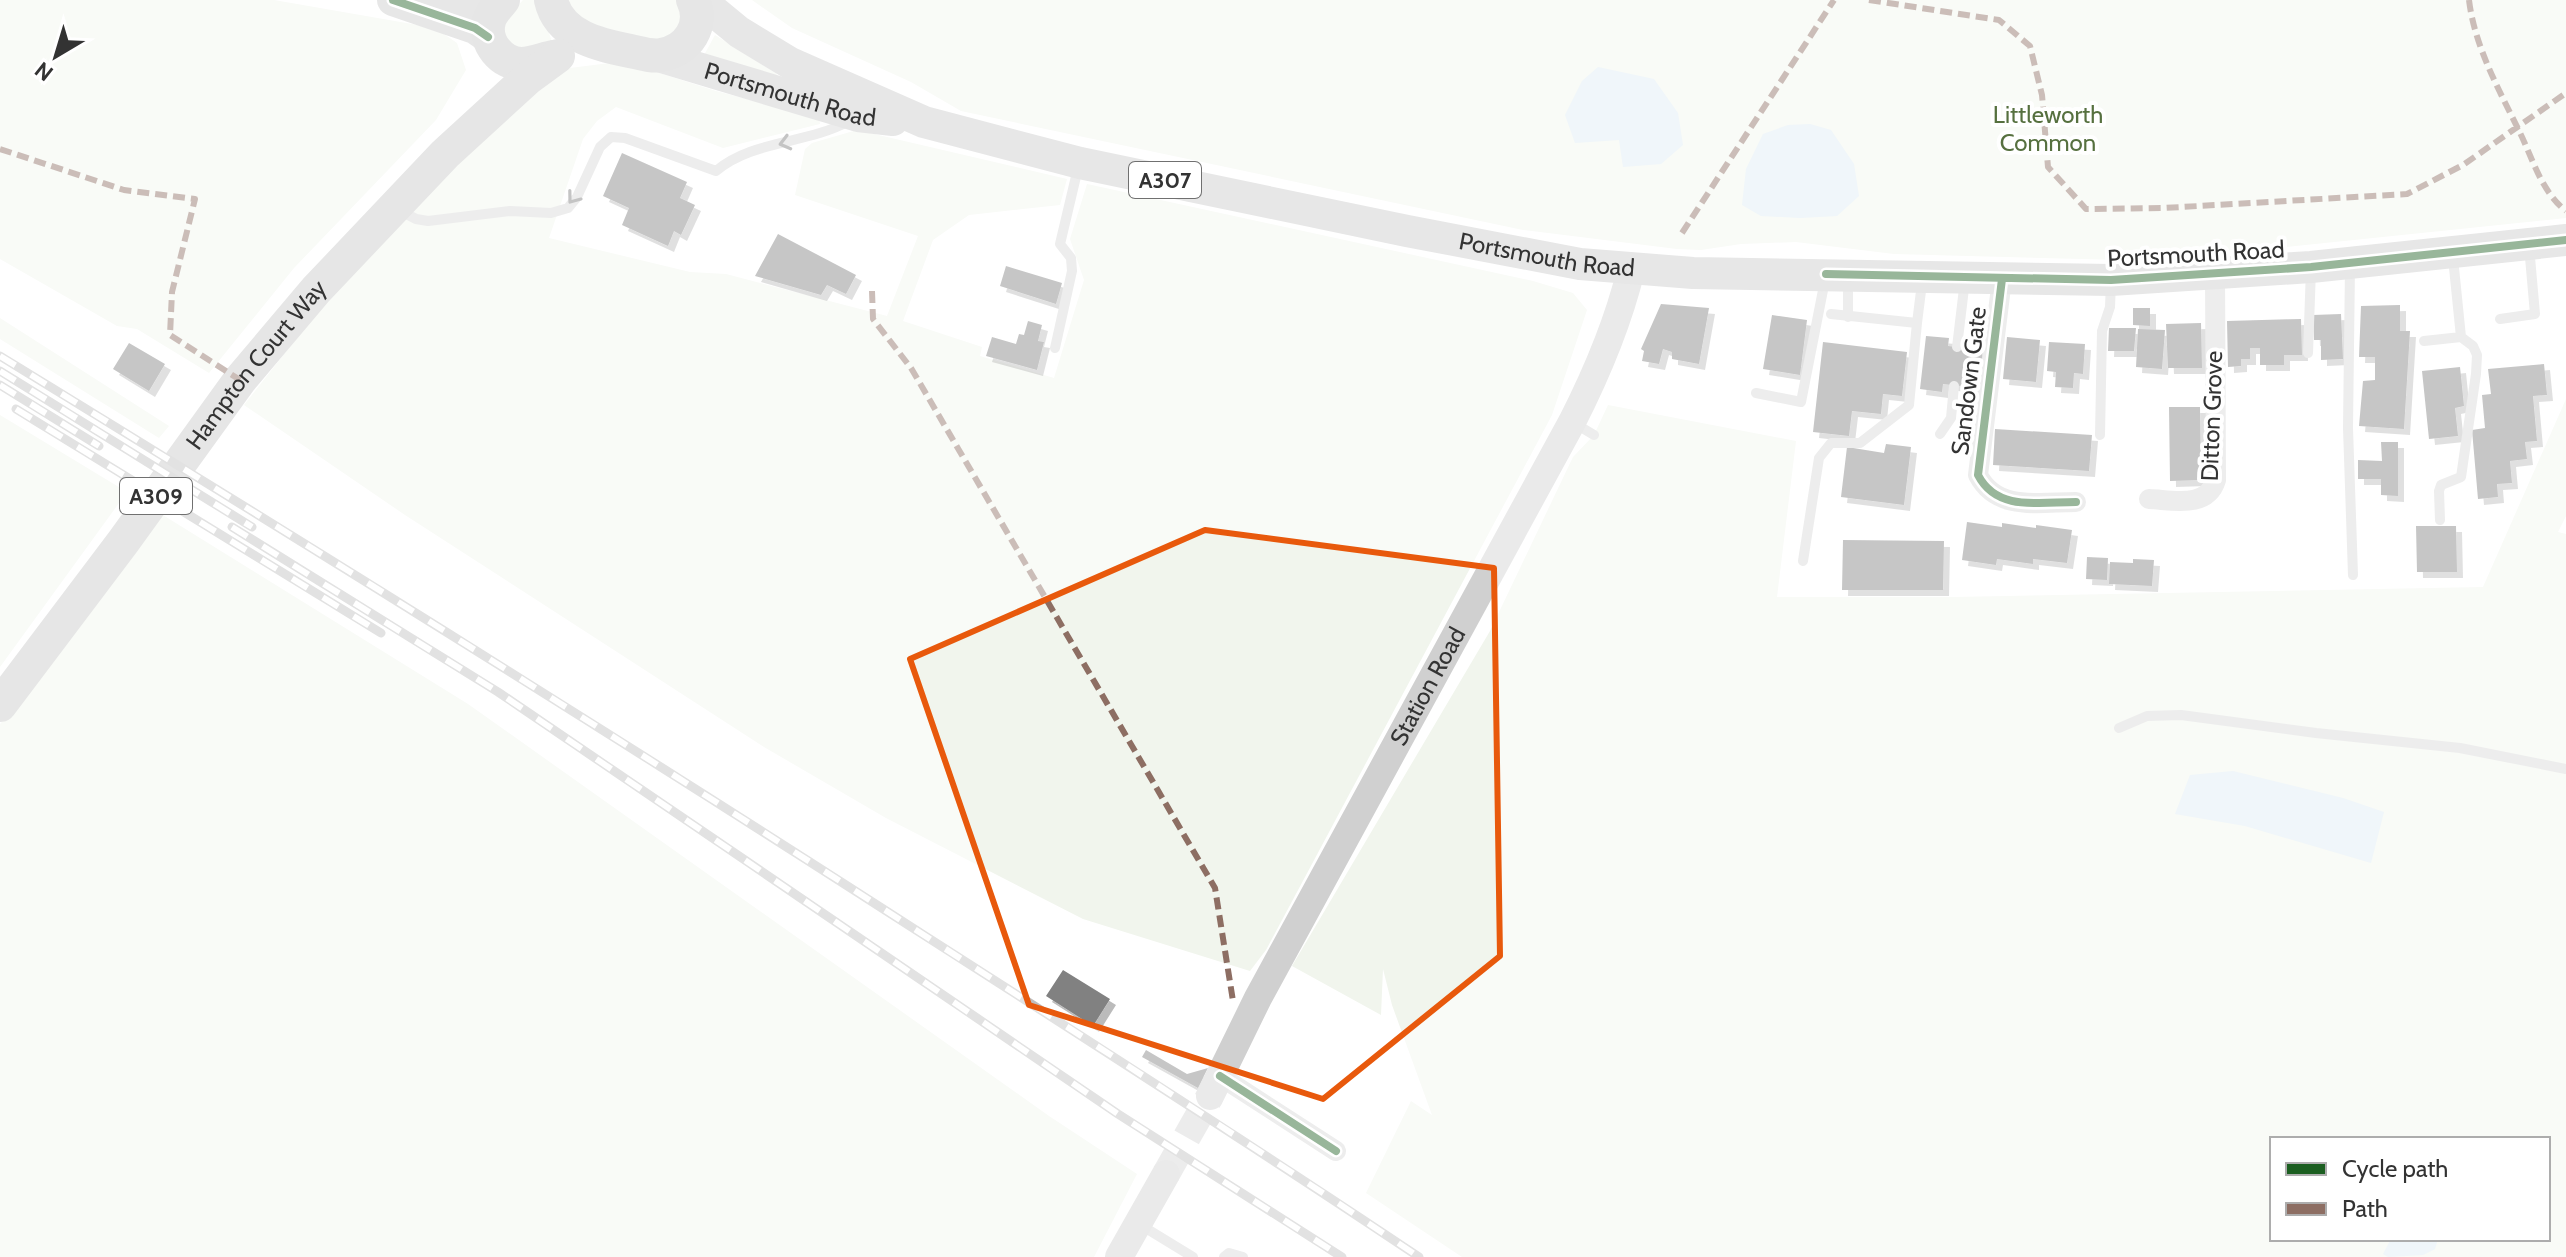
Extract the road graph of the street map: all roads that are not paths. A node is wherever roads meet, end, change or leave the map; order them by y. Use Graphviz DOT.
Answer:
graph roads {
  1 [pos="481,0"];
  2 [pos="503,0"];
  3 [pos="551,0"];
  4 [pos="693,0"];
  5 [pos="700,0"];
  6 [pos="725,0"];
  7 [pos="398,1"];
  8 [pos="489,40"];
  9 [pos="601,46"];
  10 [pos="558,56"];
  11 [pos="658,56"];
  12 [pos="841,85"];
  13 [pos="858,116"];
  14 [pos="924,122"];
  15 [pos="445,154"];
  16 [pos="1080,163"];
  17 [pos="395,207"];
  18 [pos="2566,240"];
  19 [pos="2529,244"];
  20 [pos="2453,252"];
  21 [pos="2350,264"];
  22 [pos="2311,267"];
  23 [pos="1631,270"];
  24 [pos="1837,274"];
  25 [pos="2215,275"];
  26 [pos="1922,277"];
  27 [pos="1965,278"];
  28 [pos="2002,279"];
  29 [pos="2111,280"];
  30 [pos="1831,314"];
  31 [pos="1848,317"];
  32 [pos="2500,319"];
  33 [pos="1917,323"];
  34 [pos="2461,337"];
  35 [pos="2424,341"];
  36 [pos="1957,347"];
  37 [pos="1055,348"];
  38 [pos="2308,353"];
  39 [pos="1954,386"];
  40 [pos="1756,393"];
  41 [pos="1940,434"];
  42 [pos="2100,435"];
  43 [pos="2149,499"];
  44 [pos="2076,502"];
  45 [pos="2440,520"];
  46 [pos="1803,561"];
  47 [pos="2353,575"];
  48 [pos="0,705"];
  49 [pos="2119,728"];
  50 [pos="2566,769"];
  51 [pos="1215,1086"];
  52 [pos="1336,1151"];
  53 [pos="1166,1174"];
  54 [pos="1138,1223"];
  55 [pos="1119,1257"];
  56 [pos="1193,1257"];
  57 [pos="1224,1257"];
  58 [pos="1243,1257"];
  1 -- 7 [label="main road"];
  2 -- 8 [label="highway, Hampton Court Way"];
  3 -- 9 [label="highway"];
  4 -- 11 [label="highway"];
  5 -- 12 [label="main road, Portsmouth Road / A307"];
  6 -- 12 [label="main road"];
  7 -- 8 [label="main road"];
  8 -- 10 [label="highway"];
  8 -- 15 [label="highway, Hampton Court Way / A309"];
  9 -- 10 [label="highway"];
  9 -- 11 [label="highway"];
  10 -- 15 [label="highway, Hampton Court Way / A309"];
  11 -- 13 [label="main road, Portsmouth Road / A307"];
  12 -- 14 [label="main road, Portsmouth Road / A307"];
  13 -- 14 [label="main road, Portsmouth Road / A307"];
  13 -- 17 [label="lane, one-way"];
  14 -- 16 [label="main road, Portsmouth Road / A307"];
  15 -- 17 [label="highway, Hampton Court Way / A309"];
  16 -- 23 [label="main road, Portsmouth Road / A307"];
  16 -- 37 [label="lane"];
  17 -- 48 [label="highway, Hampton Court Way / A309"];
  18 -- 19 [label="main road, Portsmouth Road / A307"];
  19 -- 20 [label="main road, Portsmouth Road / A307"];
  19 -- 32 [label="lane"];
  20 -- 21 [label="main road, Portsmouth Road / A307"];
  20 -- 34 [label="lane"];
  21 -- 22 [label="main road, Portsmouth Road / A307"];
  21 -- 47 [label="lane"];
  22 -- 25 [label="main road, Portsmouth Road / A307"];
  22 -- 38 [label="lane"];
  23 -- 24 [label="main road, Portsmouth Road / A307"];
  23 -- 51 [label="main road, Station Road"];
  24 -- 26 [label="main road, Portsmouth Road / A307"];
  24 -- 31 [label="lane"];
  24 -- 40 [label="lane"];
  25 -- 29 [label="main road, Portsmouth Road / A307"];
  25 -- 43 [label="street, Ditton Grove"];
  26 -- 27 [label="main road, Portsmouth Road / A307"];
  26 -- 33 [label="lane"];
  27 -- 28 [label="main road, Portsmouth Road / A307"];
  27 -- 36 [label="lane"];
  28 -- 29 [label="main road, Portsmouth Road / A307"];
  28 -- 44 [label="street, Sandown Gate"];
  29 -- 42 [label="lane"];
  30 -- 31 [label="lane"];
  31 -- 33 [label="lane"];
  33 -- 46 [label="lane"];
  34 -- 35 [label="lane"];
  34 -- 45 [label="lane"];
  39 -- 41 [label="lane"];
  49 -- 50 [label="lane"];
  51 -- 52 [label="street"];
  53 -- 54 [label="main road"];
  54 -- 55 [label="main road"];
  54 -- 56 [label="lane"];
  57 -- 58 [label="lane"];
}
